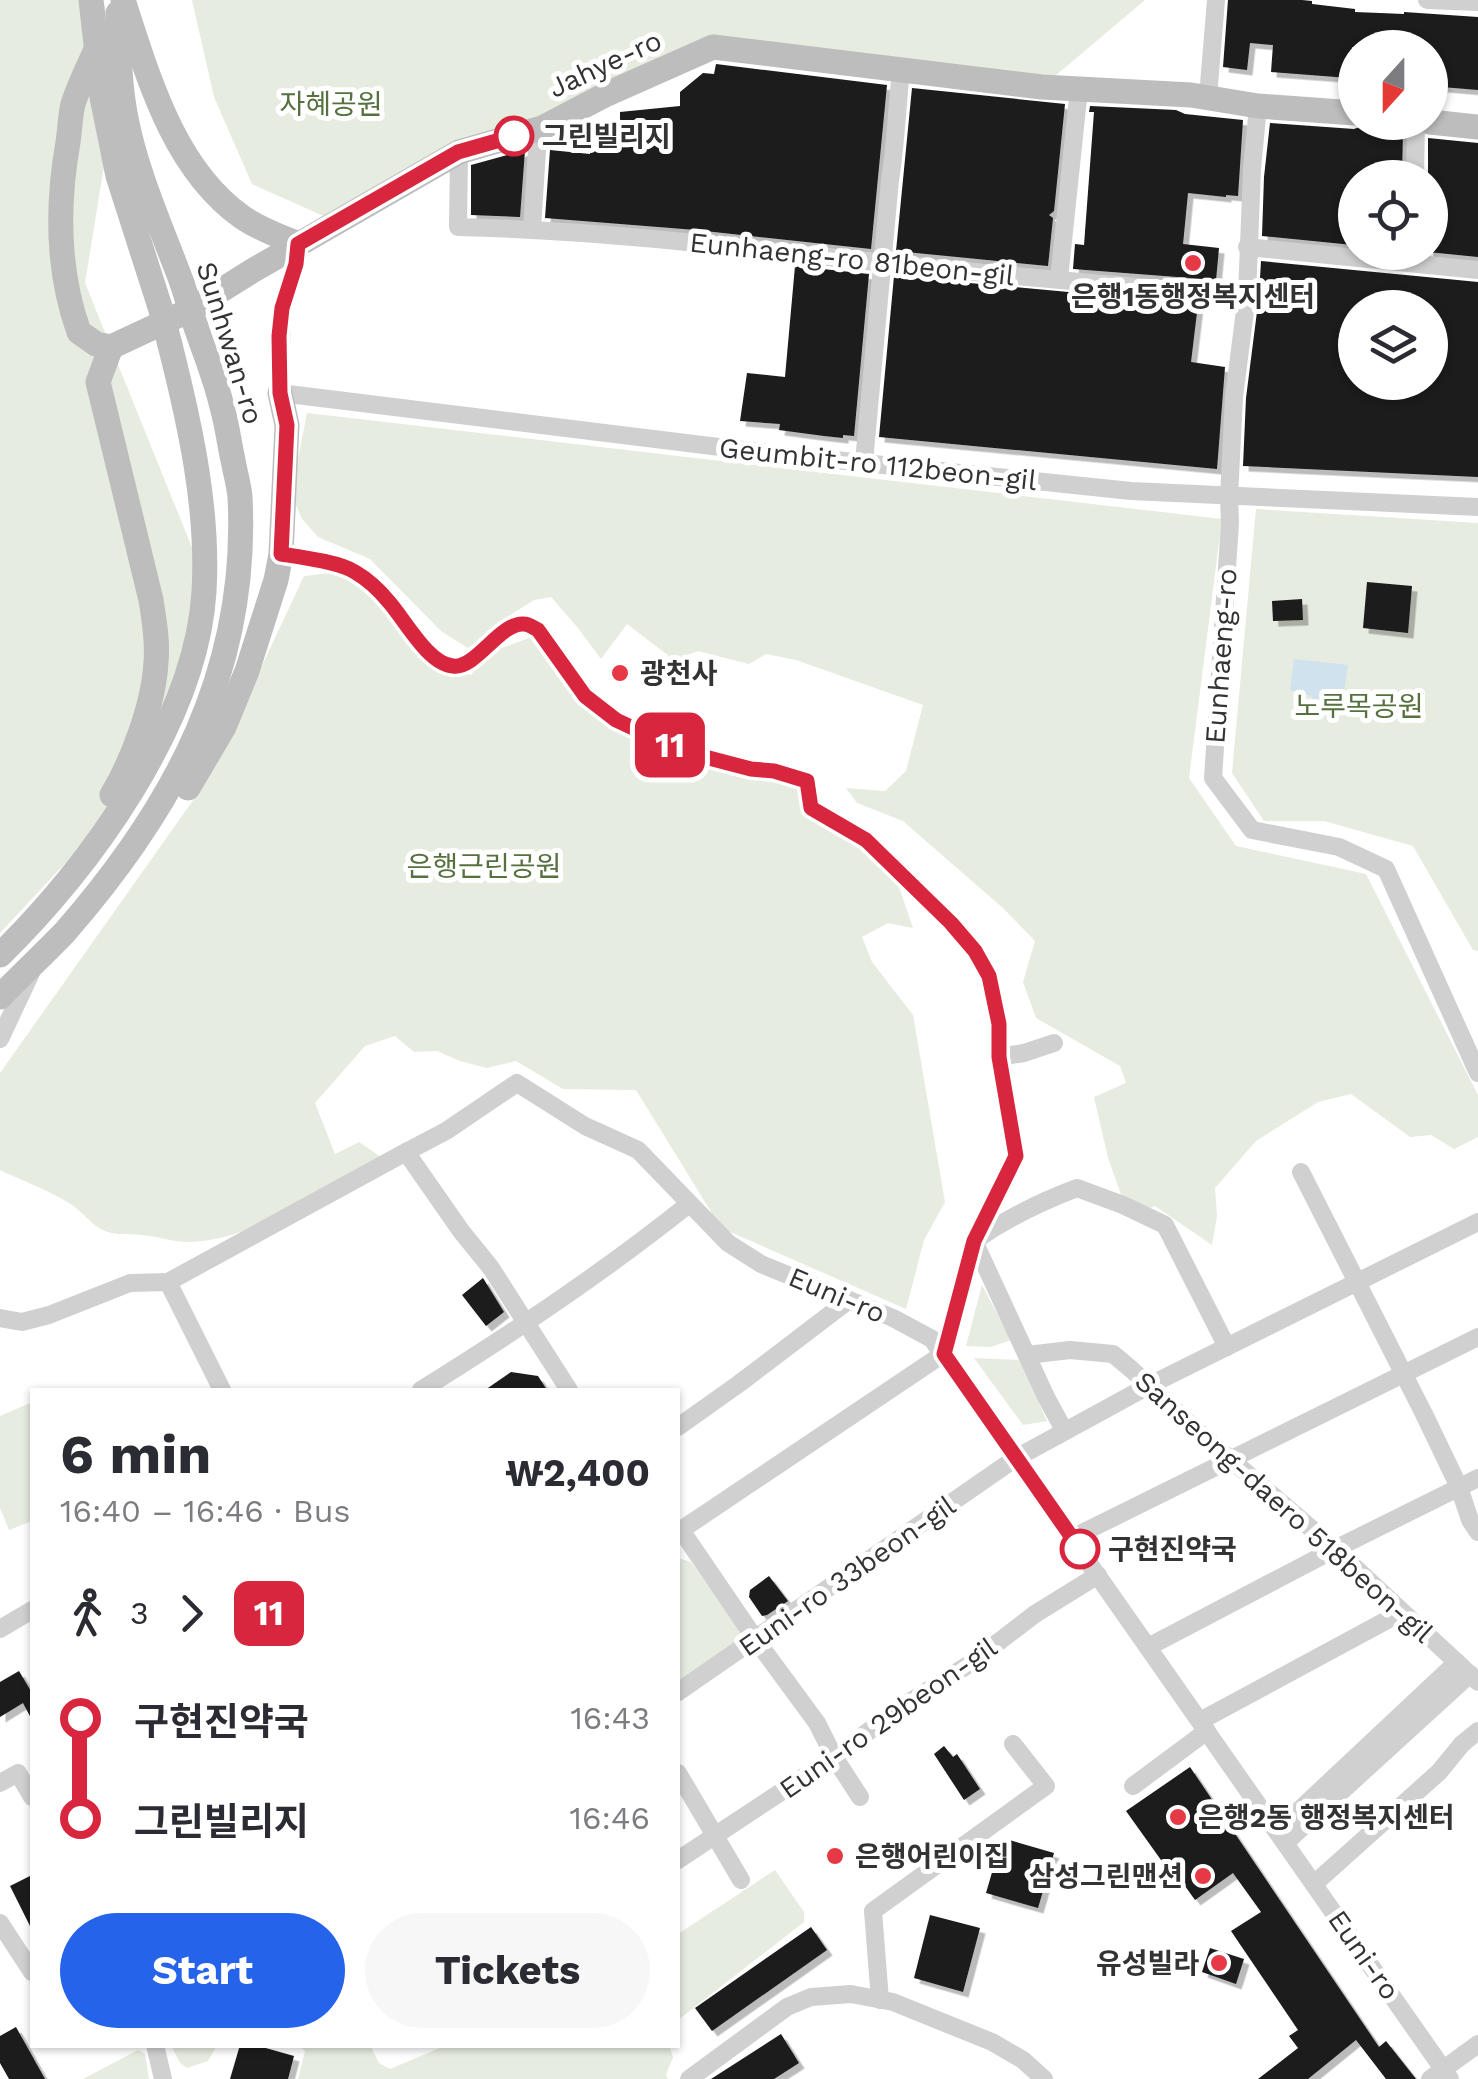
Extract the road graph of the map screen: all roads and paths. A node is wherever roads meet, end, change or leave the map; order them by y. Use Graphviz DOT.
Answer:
graph roads {
  1 [pos="91,0"];
  2 [pos="121,0"];
  3 [pos="1216,0"];
  4 [pos="1427,0"];
  5 [pos="1478,2"];
  6 [pos="97,47"];
  7 [pos="901,70"];
  8 [pos="1079,89"];
  9 [pos="1208,97"];
  10 [pos="1258,106"];
  11 [pos="1338,112"];
  12 [pos="1448,124"];
  13 [pos="1478,127"];
  14 [pos="542,128"];
  15 [pos="458,152"];
  16 [pos="532,229"];
  17 [pos="298,244"];
  18 [pos="1247,247"];
  19 [pos="1338,253"];
  20 [pos="884,262"];
  21 [pos="1448,265"];
  22 [pos="1478,270"];
  23 [pos="1059,279"];
  24 [pos="1247,294"];
  25 [pos="110,347"];
  26 [pos="280,393"];
  27 [pos="864,462"];
  28 [pos="1230,497"];
  29 [pos="1478,507"];
  30 [pos="281,554"];
  31 [pos="130,851"];
  32 [pos="62,889"];
  33 [pos="0,955"];
  34 [pos="37,959"];
  35 [pos="0,997"];
  36 [pos="0,1039"];
  37 [pos="1054,1043"];
  38 [pos="999,1057"];
  39 [pos="1478,1073"];
  40 [pos="406,1152"];
  41 [pos="1301,1172"];
  42 [pos="689,1204"];
  43 [pos="1478,1222"];
  44 [pos="974,1241"];
  45 [pos="168,1282"];
  46 [pos="1356,1283"];
  47 [pos="849,1300"];
  48 [pos="0,1318"];
  49 [pos="525,1324"];
  50 [pos="1478,1336"];
  51 [pos="1226,1347"];
  52 [pos="944,1354"];
  53 [pos="1027,1355"];
  54 [pos="1402,1374"];
  55 [pos="1148,1386"];
  56 [pos="221,1388"];
  57 [pos="429,1388"];
  58 [pos="568,1388"];
  59 [pos="680,1426"];
  60 [pos="1064,1430"];
  61 [pos="1016,1458"];
  62 [pos="1230,1458"];
  63 [pos="1478,1478"];
  64 [pos="1459,1488"];
  65 [pos="680,1530"];
  66 [pos="680,1532"];
  67 [pos="1478,1532"];
  68 [pos="1072,1538"];
  69 [pos="1335,1549"];
  70 [pos="1098,1575"];
  71 [pos="30,1611"];
  72 [pos="1402,1612"];
  73 [pos="0,1628"];
  74 [pos="756,1640"];
  75 [pos="1148,1646"];
  76 [pos="1468,1673"];
  77 [pos="680,1691"];
  78 [pos="1204,1726"];
  79 [pos="1478,1730"];
  80 [pos="1013,1744"];
  81 [pos="834,1757"];
  82 [pos="680,1777"];
  83 [pos="0,1784"];
  84 [pos="1133,1786"];
  85 [pos="30,1794"];
  86 [pos="860,1796"];
  87 [pos="714,1837"];
  88 [pos="1281,1837"];
  89 [pos="680,1859"];
  90 [pos="740,1880"];
  91 [pos="1314,1884"];
  92 [pos="0,1923"];
  93 [pos="30,1969"];
  94 [pos="880,2000"];
  95 [pos="1478,2044"];
  96 [pos="156,2048"];
  97 [pos="1441,2076"];
  98 [pos="163,2079"];
  99 [pos="689,2079"];
  100 [pos="1044,2079"];
  1 -- 6 [label="main road, Sunhwan-ro"];
  2 -- 17 [label="main road"];
  2 -- 31 [label="main road, Sunhwan-ro, bridge"];
  3 -- 9 [label="street"];
  4 -- 5 [label="street"];
  6 -- 25 [label="main road"];
  6 -- 32 [label="main road, Sunhwan-ro, bridge"];
  7 -- 8 [label="main road, Jahye-ro"];
  7 -- 14 [label="main road, Jahye-ro"];
  7 -- 20 [label="street"];
  8 -- 9 [label="main road, Jahye-ro"];
  8 -- 23 [label="street"];
  9 -- 10 [label="main road, Jahye-ro"];
  10 -- 11 [label="main road, Jahye-ro"];
  10 -- 18 [label="street, Eunhaeng-ro"];
  12 -- 13 [label="main road"];
  14 -- 15 [label="main road, Jahye-ro"];
  14 -- 16 [label="street"];
  15 -- 16 [label="street, Eunhaeng-ro 81beon-gil"];
  15 -- 17 [label="main road, Jahye-ro"];
  16 -- 20 [label="street, Eunhaeng-ro 81beon-gil"];
  17 -- 25 [label="main road, Jahye-ro"];
  17 -- 26 [label="street"];
  18 -- 19 [label="street"];
  18 -- 24 [label="street, Eunhaeng-ro"];
  20 -- 23 [label="street, Eunhaeng-ro 81beon-gil"];
  20 -- 27 [label="street"];
  21 -- 22 [label="street"];
  23 -- 24 [label="street, Eunhaeng-ro 81beon-gil"];
  24 -- 28 [label="street, Eunhaeng-ro"];
  25 -- 32 [label="main road"];
  26 -- 27 [label="street, Geumbit-ro 112beon-gil"];
  26 -- 30 [label="main road"];
  27 -- 28 [label="street, Geumbit-ro 112beon-gil"];
  28 -- 29 [label="street, Geumbit-ro 112beon-gil"];
  28 -- 39 [label="street, Eunhaeng-ro"];
  30 -- 31 [label="main road"];
  30 -- 38 [label="street"];
  31 -- 34 [label="main road, Sunhwan-ro"];
  32 -- 33 [label="main road, Sunhwan-ro"];
  34 -- 35 [label="main road, Sunhwan-ro"];
  34 -- 36 [label="street"];
  37 -- 38 [label="street"];
  38 -- 44 [label="street"];
  40 -- 42 [label="street, Euni-ro"];
  40 -- 45 [label="street"];
  40 -- 49 [label="street"];
  41 -- 46 [label="street"];
  42 -- 47 [label="street, Euni-ro"];
  42 -- 49 [label="street"];
  43 -- 46 [label="street"];
  44 -- 51 [label="street"];
  44 -- 52 [label="street"];
  44 -- 53 [label="street"];
  45 -- 48 [label="street"];
  45 -- 56 [label="street"];
  46 -- 51 [label="street"];
  46 -- 54 [label="street"];
  47 -- 52 [label="street, Euni-ro"];
  47 -- 59 [label="street"];
  49 -- 57 [label="street"];
  49 -- 58 [label="street"];
  50 -- 54 [label="street"];
  51 -- 55 [label="street"];
  52 -- 61 [label="street, Euni-ro"];
  52 -- 65 [label="street"];
  53 -- 55 [label="street, Sanseong-daero 518beon-gil"];
  53 -- 60 [label="street"];
  54 -- 62 [label="street"];
  54 -- 64 [label="street"];
  55 -- 60 [label="street"];
  55 -- 62 [label="street, Sanseong-daero 518beon-gil"];
  60 -- 61 [label="street"];
  61 -- 68 [label="street, Euni-ro"];
  61 -- 74 [label="street, Euni-ro 33beon-gil"];
  62 -- 68 [label="street"];
  62 -- 69 [label="street, Sanseong-daero 518beon-gil"];
  63 -- 64 [label="street"];
  64 -- 67 [label="street"];
  64 -- 69 [label="street"];
  66 -- 74 [label="street"];
  68 -- 70 [label="street, Euni-ro"];
  69 -- 72 [label="street, Sanseong-daero 518beon-gil"];
  69 -- 75 [label="street"];
  70 -- 75 [label="street, Euni-ro"];
  70 -- 81 [label="street, Euni-ro 29beon-gil"];
  71 -- 73 [label="street"];
  72 -- 76 [label="street, Sanseong-daero 518beon-gil"];
  72 -- 78 [label="street"];
  74 -- 77 [label="street, Euni-ro 33beon-gil"];
  74 -- 81 [label="street"];
  75 -- 78 [label="street, Euni-ro"];
  76 -- 88 [label="street"];
  78 -- 84 [label="street"];
  78 -- 88 [label="street, Euni-ro"];
  79 -- 91 [label="street"];
  80 -- 94 [label="street"];
  81 -- 86 [label="street"];
  81 -- 87 [label="street, Euni-ro 29beon-gil"];
  82 -- 87 [label="street"];
  83 -- 85 [label="street"];
  87 -- 89 [label="street, Euni-ro 29beon-gil"];
  87 -- 90 [label="street"];
  88 -- 91 [label="street, Euni-ro"];
  91 -- 97 [label="street, Euni-ro"];
  92 -- 93 [label="street"];
  94 -- 99 [label="street"];
  94 -- 100 [label="street"];
  95 -- 97 [label="street"];
  96 -- 98 [label="street"];
}
